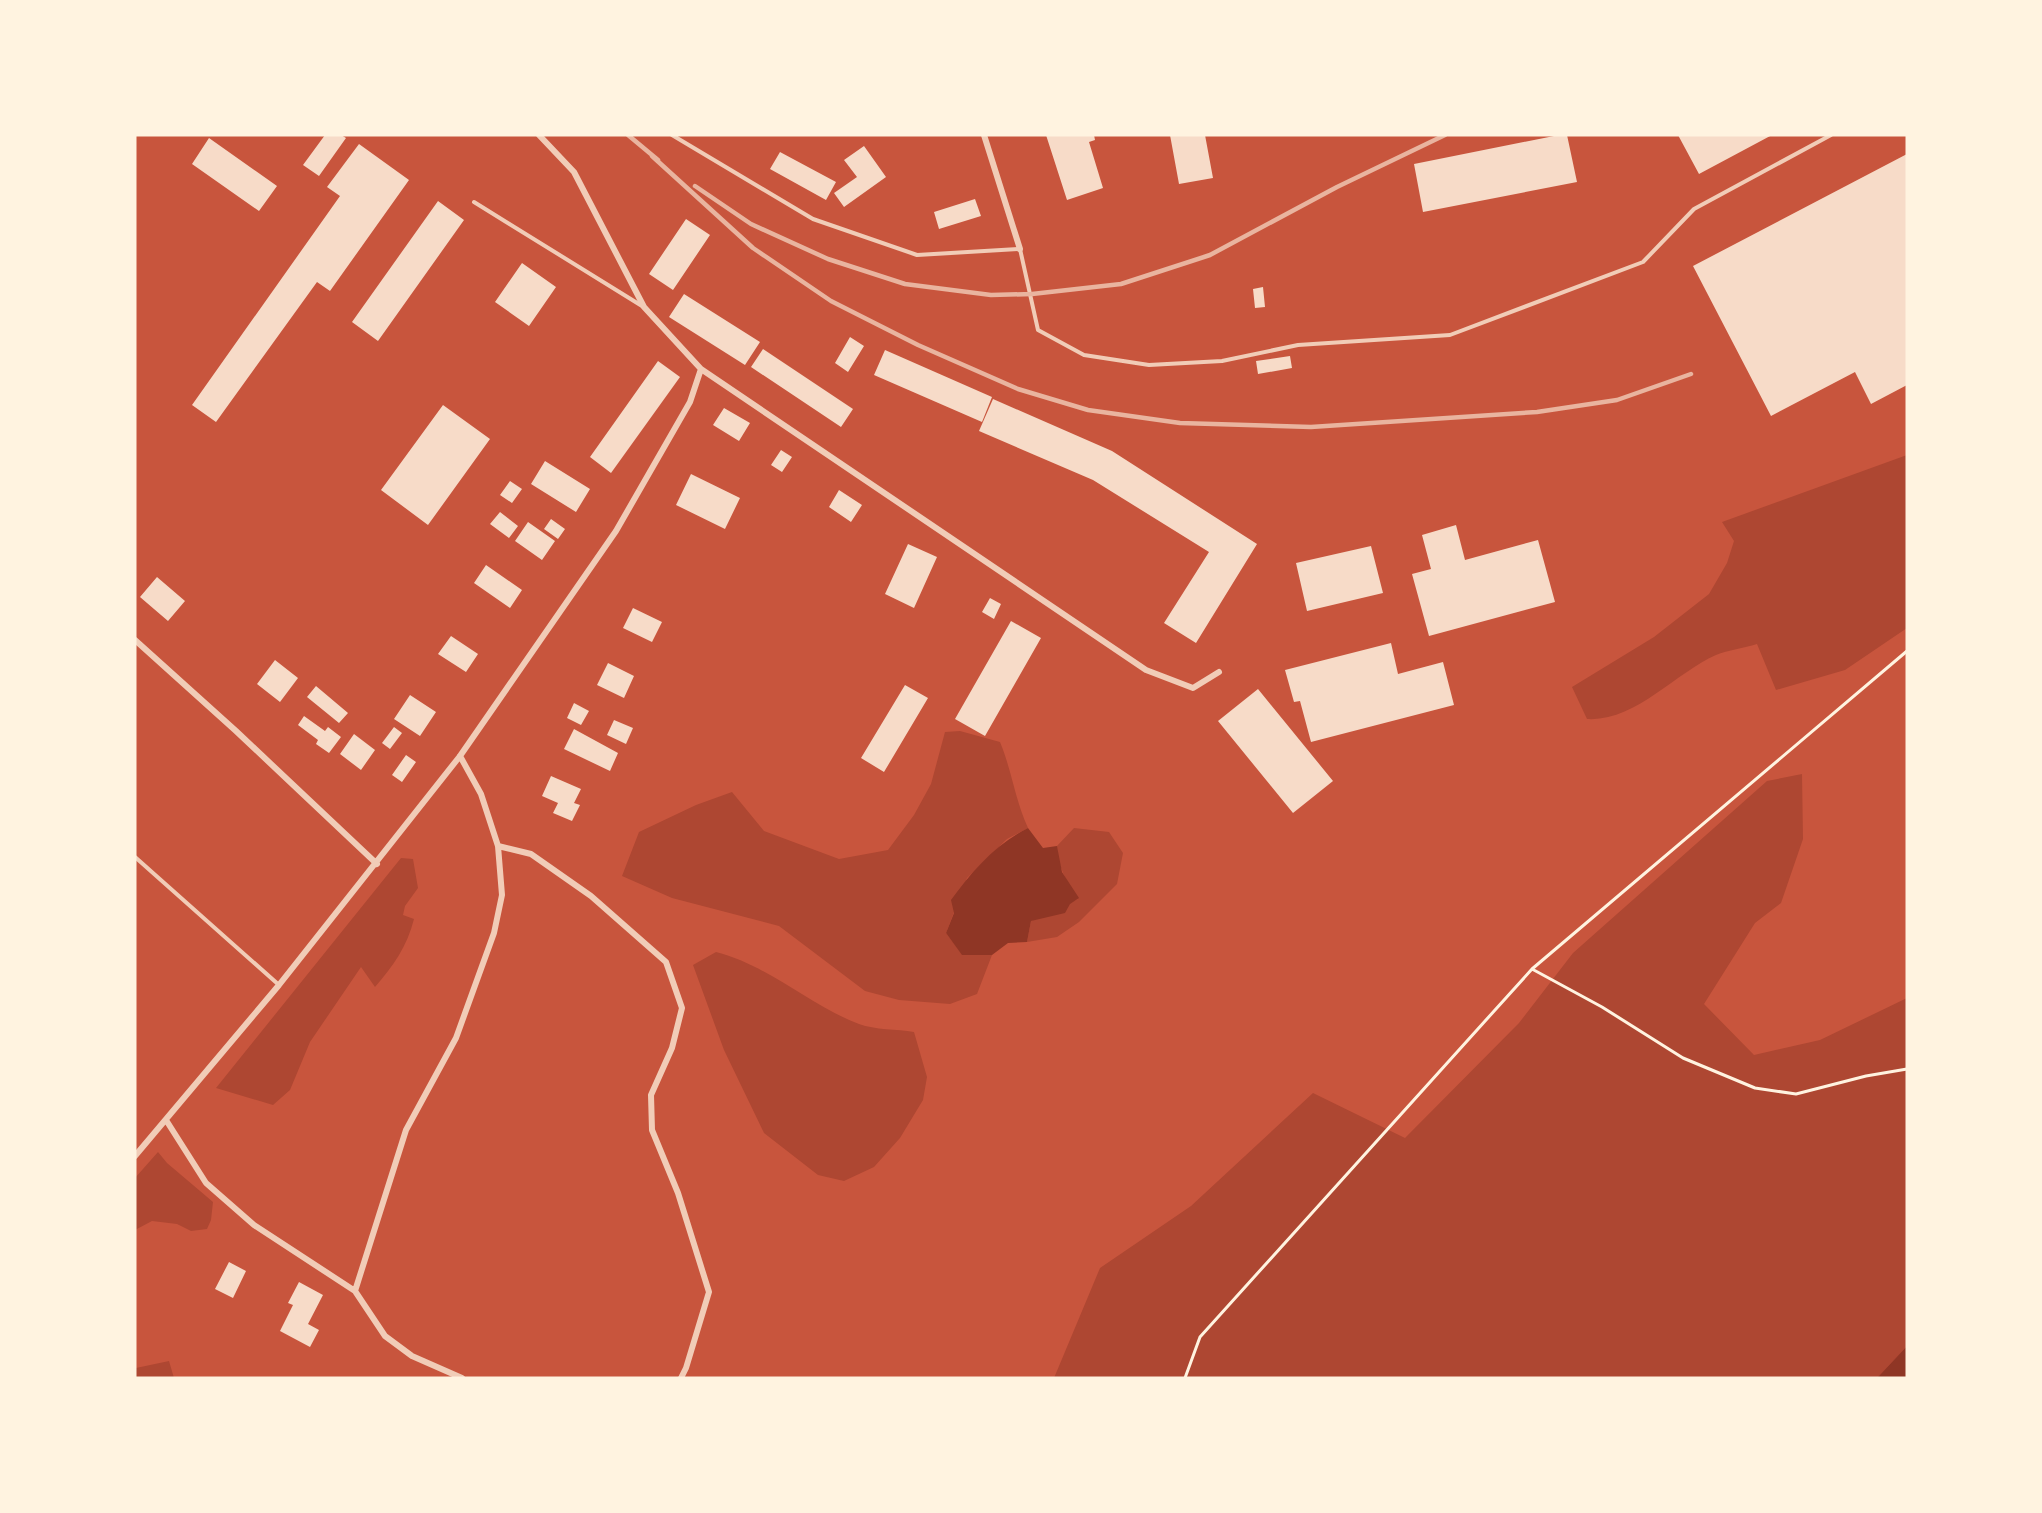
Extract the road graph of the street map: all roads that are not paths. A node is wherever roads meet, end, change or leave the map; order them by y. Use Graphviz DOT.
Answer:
graph roads {
  1 [pos="539,135"];
  2 [pos="672,135"];
  3 [pos="984,135"];
  4 [pos="1831,135"];
  5 [pos="474,202"];
  6 [pos="1020,249"];
  7 [pos="644,308"];
  8 [pos="701,369"];
  9 [pos="135,640"];
  10 [pos="1219,672"];
  11 [pos="460,756"];
  12 [pos="498,846"];
  13 [pos="135,857"];
  14 [pos="377,864"];
  15 [pos="279,985"];
  16 [pos="166,1120"];
  17 [pos="135,1156"];
  18 [pos="355,1291"];
  19 [pos="462,1378"];
  20 [pos="681,1378"];
  1 -- 7 [label="street"];
  2 -- 6 [label="lane"];
  3 -- 6 [label="street"];
  4 -- 6 [label="lane"];
  5 -- 7 [label="lane"];
  7 -- 8 [label="street"];
  8 -- 10 [label="street"];
  8 -- 11 [label="street"];
  9 -- 14 [label="street"];
  11 -- 12 [label="street"];
  11 -- 14 [label="street"];
  12 -- 18 [label="street"];
  12 -- 20 [label="street"];
  13 -- 15 [label="lane"];
  14 -- 15 [label="street"];
  15 -- 16 [label="street"];
  16 -- 17 [label="street"];
  16 -- 18 [label="street"];
  18 -- 19 [label="street"];
}
